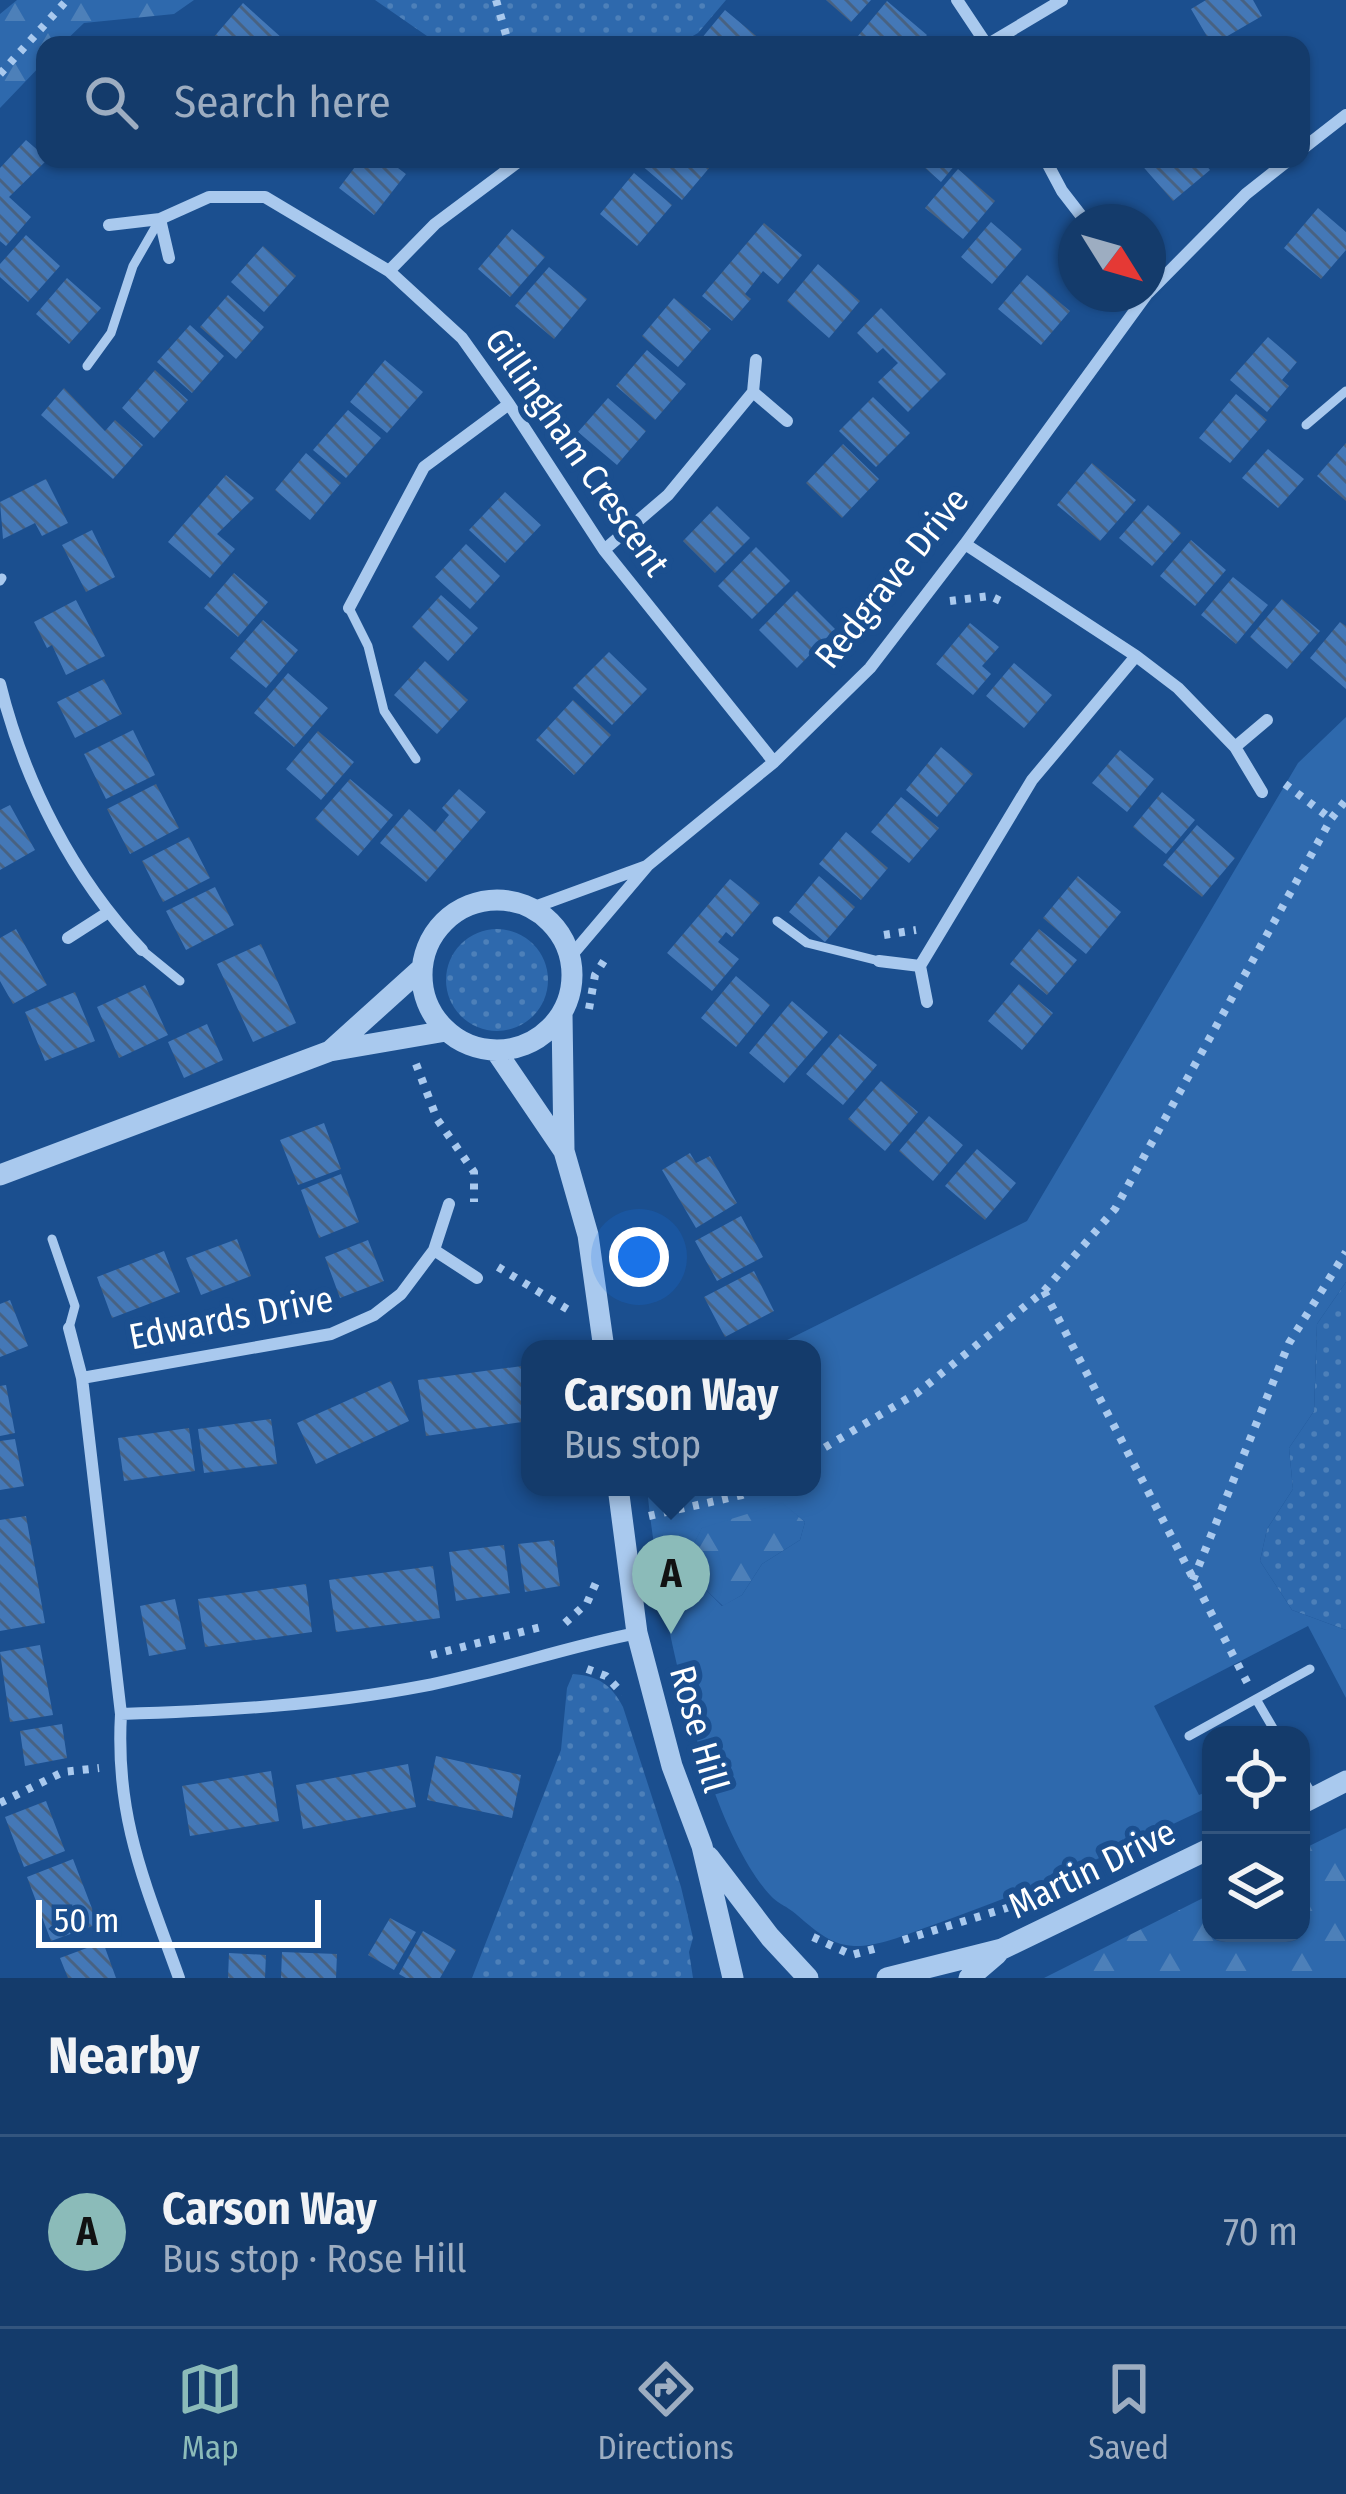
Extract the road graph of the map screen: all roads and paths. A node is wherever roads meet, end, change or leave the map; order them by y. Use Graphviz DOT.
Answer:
graph roads {
  1 [pos="67,0"];
  2 [pos="496,0"];
  3 [pos="957,0"];
  4 [pos="1062,0"];
  5 [pos="506,36"];
  6 [pos="981,36"];
  7 [pos="1002,36"];
  8 [pos="0,74"];
  9 [pos="1346,115"];
  10 [pos="1310,143"];
  11 [pos="510,168"];
  12 [pos="1050,168"];
  13 [pos="1279,168"];
  14 [pos="1072,204"];
  15 [pos="160,219"];
  16 [pos="109,225"];
  17 [pos="169,258"];
  18 [pos="389,271"];
  19 [pos="1166,273"];
  20 [pos="1133,312"];
  21 [pos="756,360"];
  22 [pos="87,366"];
  23 [pos="1346,391"];
  24 [pos="753,392"];
  25 [pos="509,404"];
  26 [pos="787,421"];
  27 [pos="1306,425"];
  28 [pos="965,544"];
  29 [pos="604,550"];
  30 [pos="349,608"];
  31 [pos="1023,612"];
  32 [pos="935,616"];
  33 [pos="1136,656"];
  34 [pos="0,684"];
  35 [pos="1267,720"];
  36 [pos="7,739"];
  37 [pos="1235,746"];
  38 [pos="416,759"];
  39 [pos="774,762"];
  40 [pos="1262,792"];
  41 [pos="1346,800"];
  42 [pos="648,866"];
  43 [pos="532,908"];
  44 [pos="106,913"];
  45 [pos="930,916"];
  46 [pos="777,921"];
  47 [pos="68,938"];
  48 [pos="617,940"];
  49 [pos="142,950"];
  50 [pos="570,956"];
  51 [pos="872,960"];
  52 [pos="920,966"];
  53 [pos="422,968"];
  54 [pos="180,981"];
  55 [pos="927,1002"];
  56 [pos="562,1014"];
  57 [pos="587,1023"];
  58 [pos="446,1031"];
  59 [pos="406,1041"];
  60 [pos="329,1051"];
  61 [pos="496,1051"];
  62 [pos="565,1151"];
  63 [pos="0,1175"];
  64 [pos="449,1204"];
  65 [pos="473,1207"];
  66 [pos="52,1239"];
  67 [pos="434,1250"];
  68 [pos="1346,1252"];
  69 [pos="477,1278"];
  70 [pos="1044,1291"];
  71 [pos="69,1328"];
  72 [pos="576,1332"];
  73 [pos="603,1340"];
  74 [pos="82,1378"];
  75 [pos="821,1449"];
  76 [pos="618,1496"];
  77 [pos="742,1496"];
  78 [pos="645,1535"];
  79 [pos="596,1558"];
  80 [pos="1193,1580"];
  81 [pos="638,1633"];
  82 [pos="416,1659"];
  83 [pos="577,1665"];
  84 [pos="1310,1669"];
  85 [pos="1256,1700"];
  86 [pos="630,1712"];
  87 [pos="121,1714"];
  88 [pos="1272,1726"];
  89 [pos="1189,1736"];
  90 [pos="118,1766"];
  91 [pos="1346,1781"];
  92 [pos="1310,1799"];
  93 [pos="0,1803"];
  94 [pos="702,1846"];
  95 [pos="1202,1852"];
  96 [pos="1046,1892"];
  97 [pos="805,1932"];
  98 [pos="1002,1949"];
  99 [pos="178,1978"];
  100 [pos="733,1978"];
  101 [pos="808,1978"];
  102 [pos="887,1978"];
  103 [pos="969,1978"];
  1 -- 8 [label="path"];
  2 -- 5 [label="path"];
  3 -- 6 [label="street"];
  4 -- 7 [label="street"];
  9 -- 10 [label="street"];
  11 -- 18 [label="street"];
  12 -- 14 [label="street"];
  13 -- 19 [label="street, Redgrave Drive"];
  15 -- 16 [label="street, Gillingham Crescent"];
  15 -- 17 [label="street"];
  15 -- 18 [label="street, Gillingham Crescent"];
  15 -- 22 [label="lane"];
  18 -- 25 [label="street, Gillingham Crescent"];
  20 -- 28 [label="street, Redgrave Drive"];
  21 -- 24 [label="street"];
  23 -- 27 [label="lane"];
  24 -- 26 [label="street"];
  24 -- 29 [label="street"];
  25 -- 29 [label="street, Gillingham Crescent"];
  25 -- 30 [label="street"];
  28 -- 33 [label="street"];
  28 -- 39 [label="street, Redgrave Drive"];
  29 -- 39 [label="street, Gillingham Crescent"];
  30 -- 38 [label="lane"];
  31 -- 32 [label="path"];
  33 -- 37 [label="street"];
  33 -- 52 [label="street"];
  34 -- 36 [label="street"];
  35 -- 37 [label="street"];
  36 -- 44 [label="street"];
  37 -- 40 [label="street"];
  39 -- 42 [label="street, Redgrave Drive"];
  41 -- 70 [label="path"];
  42 -- 43 [label="street, Redgrave Drive"];
  42 -- 50 [label="street, Redgrave Drive"];
  43 -- 50 [label="street"];
  43 -- 53 [label="street, Redgrave Drive"];
  44 -- 47 [label="street"];
  44 -- 49 [label="street"];
  45 -- 51 [label="path"];
  46 -- 51 [label="lane"];
  48 -- 57 [label="path"];
  49 -- 54 [label="lane"];
  50 -- 56 [label="street"];
  51 -- 52 [label="street"];
  52 -- 55 [label="street"];
  53 -- 58 [label="street"];
  53 -- 60 [label="street, Redgrave Drive"];
  56 -- 61 [label="street"];
  56 -- 62 [label="street"];
  58 -- 59 [label="street, Redgrave Drive"];
  58 -- 61 [label="street"];
  59 -- 60 [label="street, Redgrave Drive"];
  59 -- 65 [label="path"];
  60 -- 63 [label="street, Redgrave Drive"];
  61 -- 62 [label="street"];
  62 -- 73 [label="street"];
  64 -- 67 [label="street, Edwards Drive"];
  66 -- 71 [label="lane, Edwards Drive"];
  67 -- 69 [label="street"];
  67 -- 74 [label="street, Edwards Drive"];
  68 -- 80 [label="path"];
  69 -- 72 [label="path"];
  70 -- 75 [label="path"];
  70 -- 80 [label="path"];
  71 -- 74 [label="street, Edwards Drive"];
  74 -- 87 [label="street, Edwards Drive"];
  76 -- 81 [label="street, Rose Hill"];
  77 -- 78 [label="path"];
  79 -- 82 [label="path"];
  80 -- 85 [label="path"];
  81 -- 87 [label="street"];
  81 -- 94 [label="street, Rose Hill"];
  83 -- 86 [label="path"];
  84 -- 85 [label="lane"];
  85 -- 88 [label="lane"];
  85 -- 89 [label="lane"];
  87 -- 90 [label="street, Edwards Drive"];
  90 -- 93 [label="path"];
  90 -- 99 [label="street, Edwards Drive"];
  91 -- 92 [label="street"];
  94 -- 100 [label="street, Rose Hill"];
  94 -- 101 [label="street, Rose Hill"];
  95 -- 98 [label="street, Martin Drive"];
  96 -- 97 [label="path"];
  98 -- 102 [label="street, Martin Drive"];
  98 -- 103 [label="street, Martin Drive"];
}
